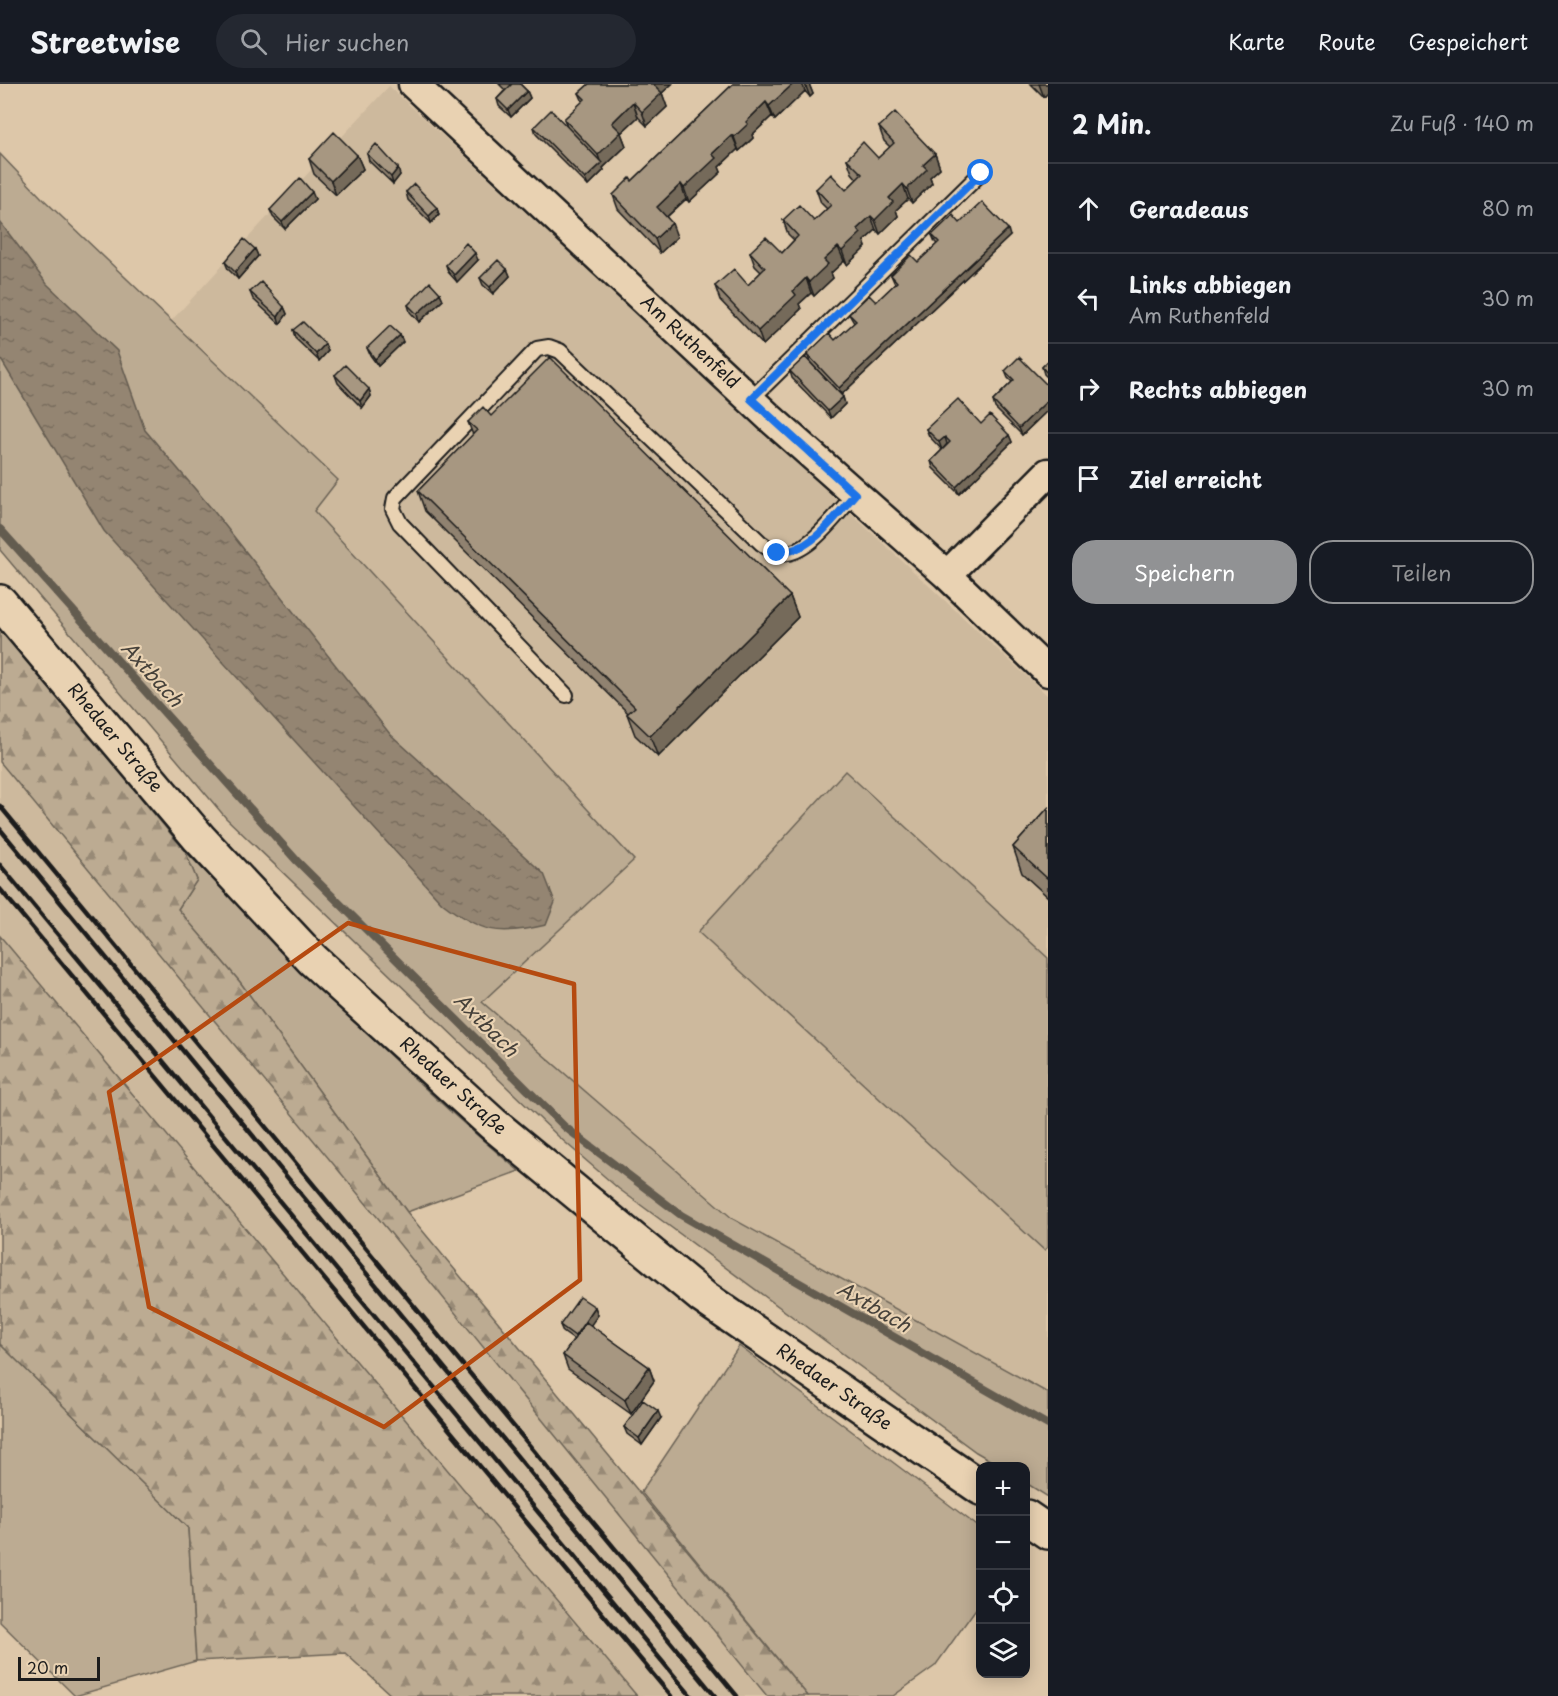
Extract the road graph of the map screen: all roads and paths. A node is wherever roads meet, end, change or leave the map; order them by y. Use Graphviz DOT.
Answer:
graph roads {
  1 [pos="413,84"];
  2 [pos="981,173"];
  3 [pos="751,399"];
  4 [pos="1048,473"];
  5 [pos="855,494"];
  6 [pos="946,575"];
  7 [pos="0,602"];
  8 [pos="1048,672"];
  9 [pos="566,695"];
  10 [pos="976,1485"];
  11 [pos="1030,1520"];
  12 [pos="1048,1532"];
  1 -- 3 [label="street, Am Ruthenfeld"];
  2 -- 3 [label="lane"];
  3 -- 5 [label="street, Am Ruthenfeld"];
  4 -- 6 [label="street"];
  5 -- 6 [label="street, Am Ruthenfeld"];
  5 -- 9 [label="lane"];
  6 -- 8 [label="street, Am Ruthenfeld"];
  7 -- 10 [label="street, Rhedaer Straße"];
  11 -- 12 [label="street"];
}
